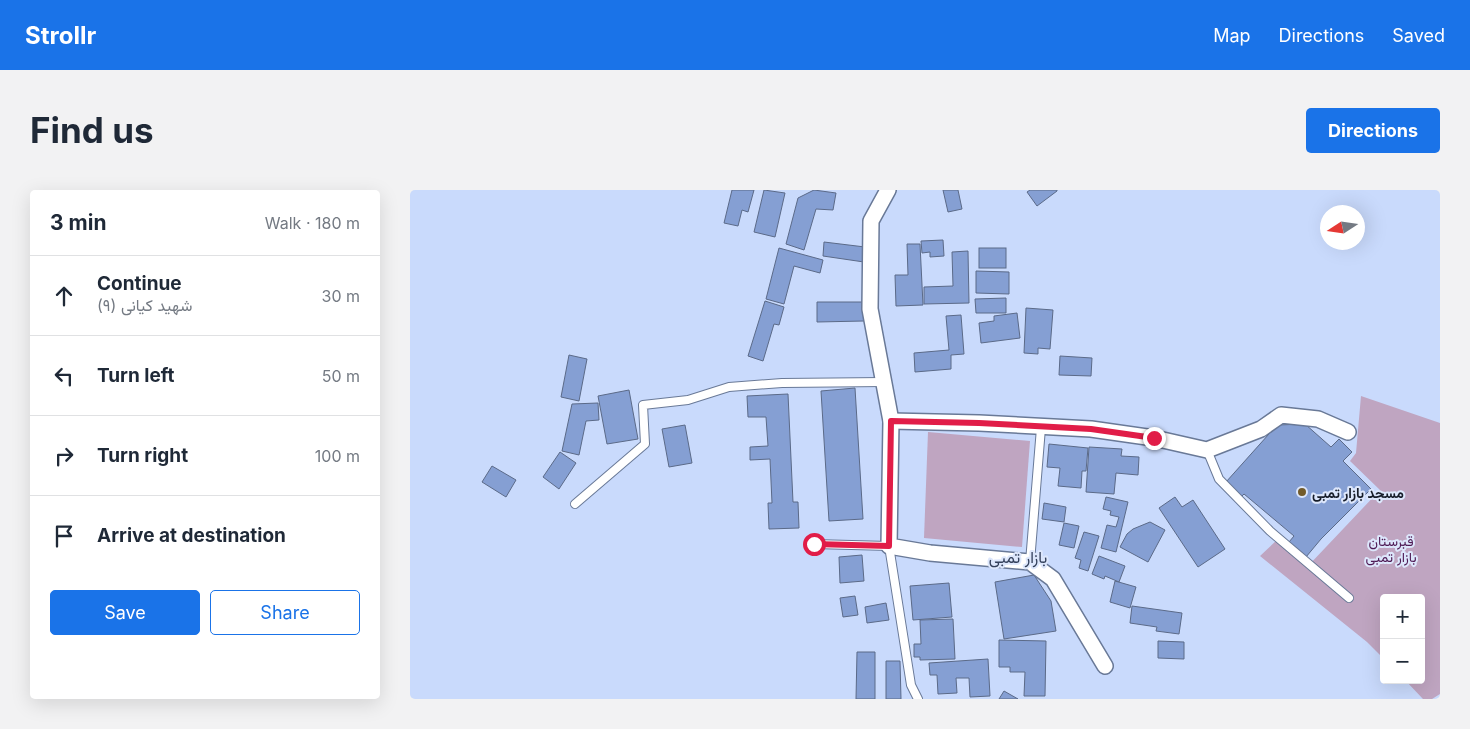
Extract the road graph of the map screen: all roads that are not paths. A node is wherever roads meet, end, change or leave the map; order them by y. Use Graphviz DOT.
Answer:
graph roads {
  1 [pos="888,190"];
  2 [pos="884,382"];
  3 [pos="891,421"];
  4 [pos="1041,428"];
  5 [pos="1348,432"];
  6 [pos="1207,450"];
  7 [pos="575,504"];
  8 [pos="814,544"];
  9 [pos="889,546"];
  10 [pos="1030,562"];
  11 [pos="1349,598"];
  12 [pos="1105,666"];
  13 [pos="918,699"];
  1 -- 2 [label="street"];
  2 -- 3 [label="street"];
  2 -- 7 [label="lane"];
  3 -- 4 [label="street"];
  3 -- 9 [label="street"];
  4 -- 6 [label="street"];
  4 -- 10 [label="lane"];
  5 -- 6 [label="street"];
  6 -- 11 [label="lane"];
  8 -- 9 [label="lane"];
  9 -- 10 [label="street"];
  9 -- 13 [label="lane"];
  10 -- 12 [label="street"];
}
